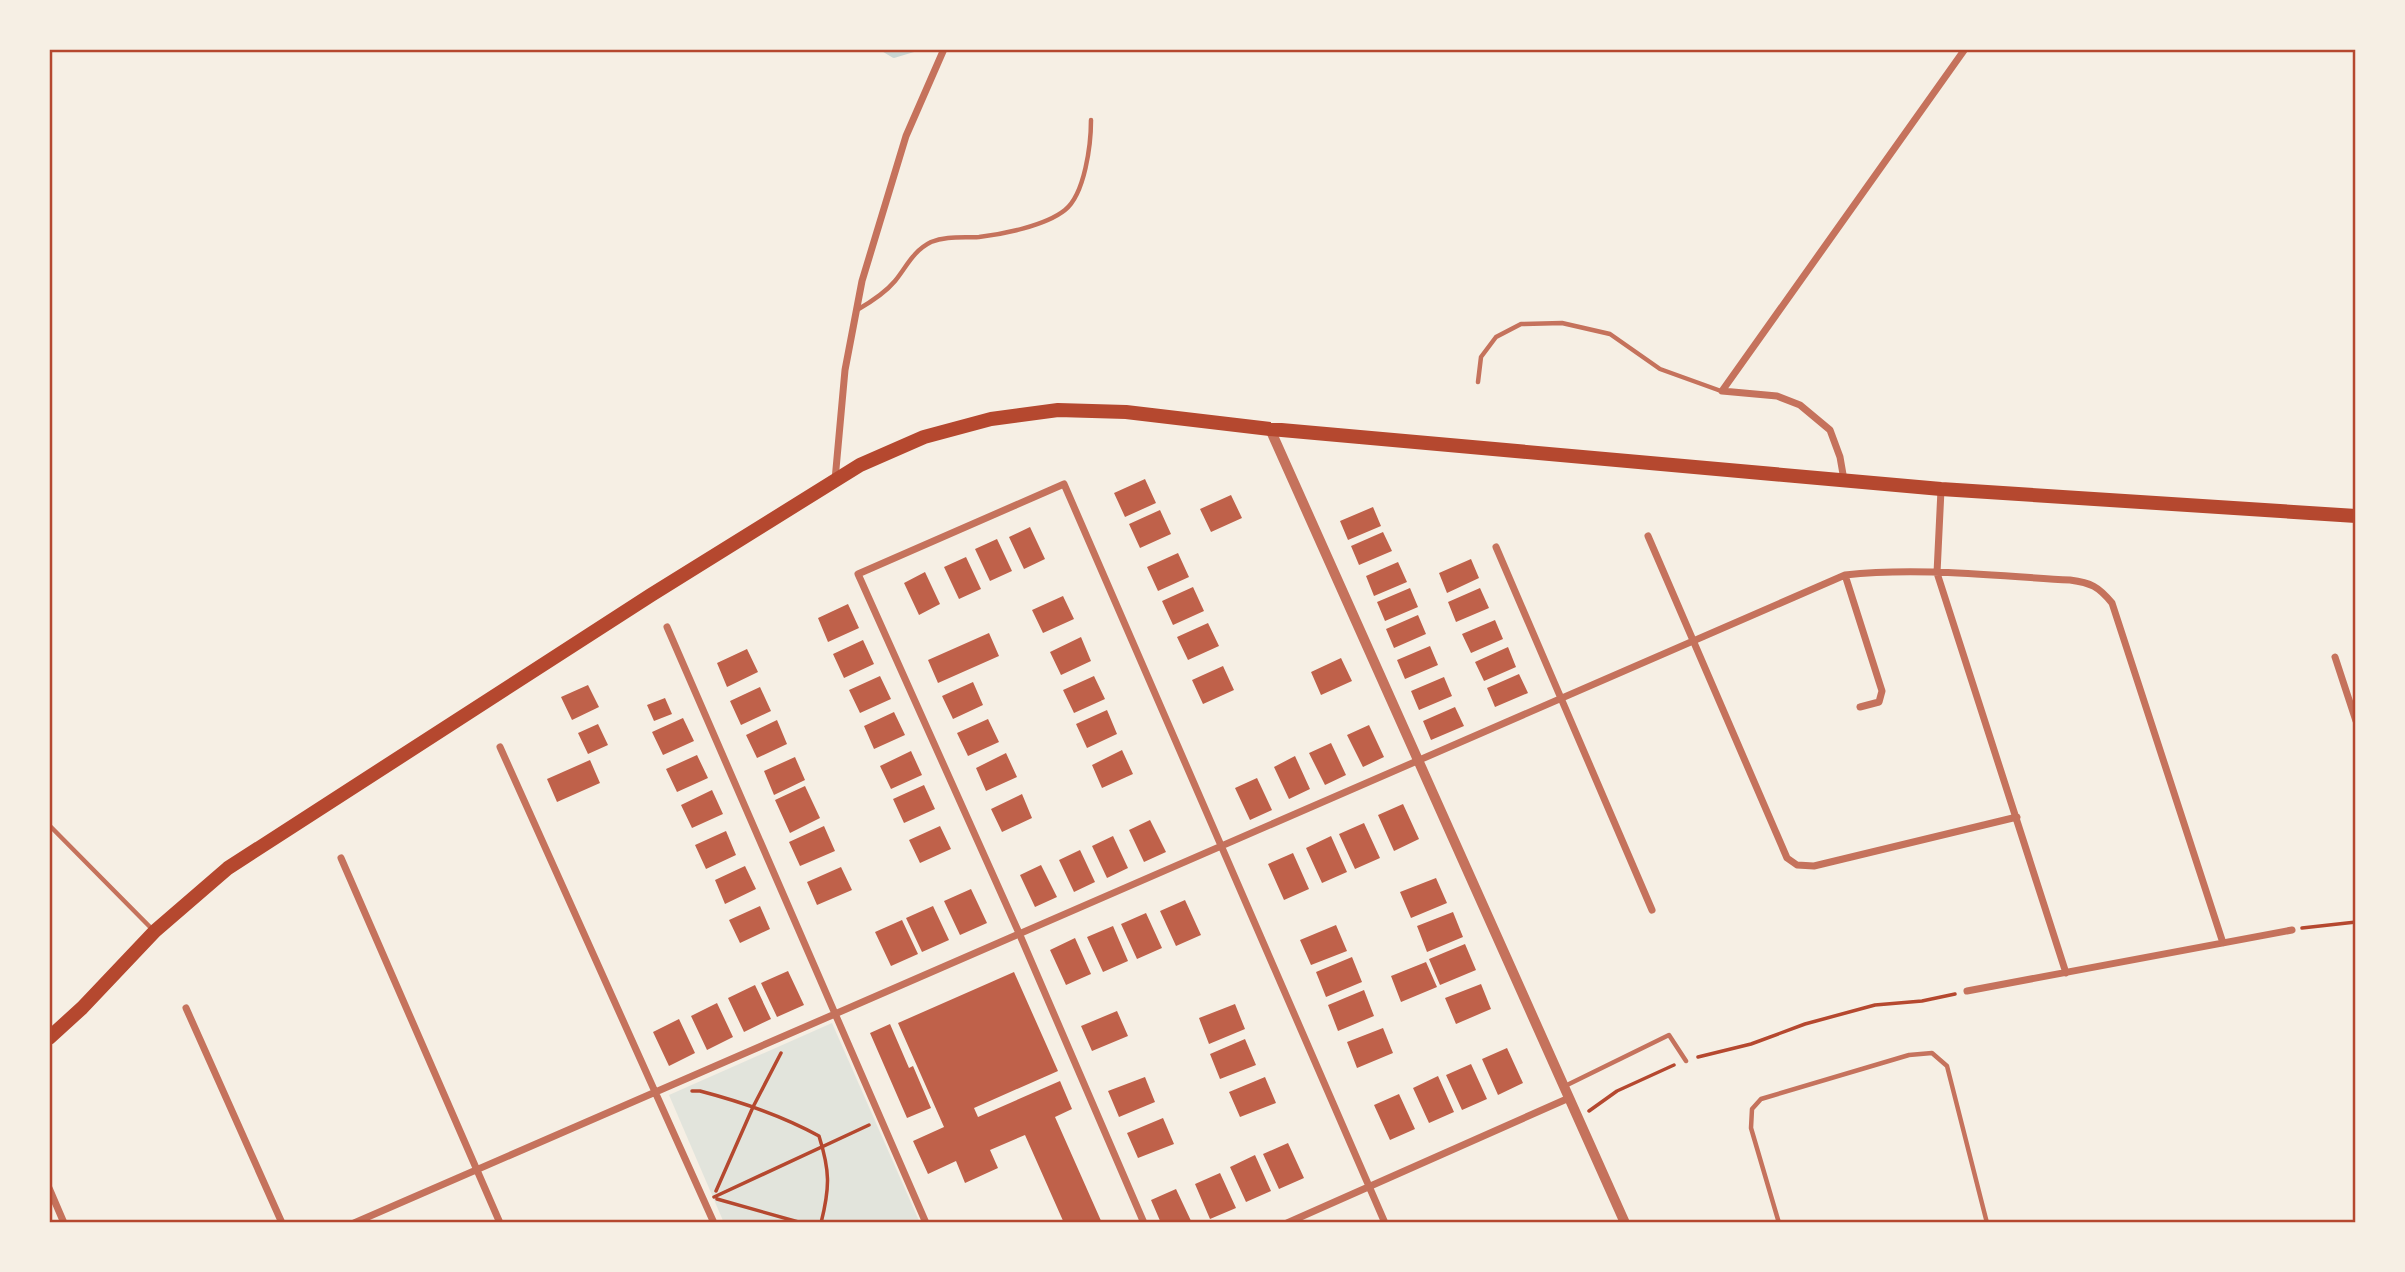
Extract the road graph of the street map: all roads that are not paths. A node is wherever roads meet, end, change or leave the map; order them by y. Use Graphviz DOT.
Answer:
graph roads {
  1 [pos="944,49"];
  2 [pos="1965,49"];
  3 [pos="1091,120"];
  4 [pos="857,310"];
  5 [pos="1478,382"];
  6 [pos="1722,391"];
  7 [pos="1270,429"];
  8 [pos="835,480"];
  9 [pos="1844,480"];
  10 [pos="1941,489"];
  11 [pos="2356,516"];
  12 [pos="1648,536"];
  13 [pos="1496,547"];
  14 [pos="1937,573"];
  15 [pos="1845,575"];
  16 [pos="667,628"];
  17 [pos="1694,640"];
  18 [pos="2335,657"];
  19 [pos="1561,698"];
  20 [pos="1860,708"];
  21 [pos="2356,721"];
  22 [pos="500,747"];
  23 [pos="1418,761"];
  24 [pos="2017,817"];
  25 [pos="49,825"];
  26 [pos="1221,846"];
  27 [pos="341,858"];
  28 [pos="1652,911"];
  29 [pos="2292,930"];
  30 [pos="155,931"];
  31 [pos="1019,933"];
  32 [pos="2223,943"];
  33 [pos="2066,972"];
  34 [pos="1967,991"];
  35 [pos="186,1008"];
  36 [pos="835,1014"];
  37 [pos="49,1038"];
  38 [pos="1686,1061"];
  39 [pos="1564,1086"];
  40 [pos="655,1092"];
  41 [pos="1569,1098"];
  42 [pos="477,1170"];
  43 [pos="1368,1187"];
  44 [pos="49,1188"];
  45 [pos="64,1223"];
  46 [pos="282,1223"];
  47 [pos="354,1223"];
  48 [pos="500,1223"];
  49 [pos="714,1223"];
  50 [pos="926,1223"];
  51 [pos="1144,1223"];
  52 [pos="1287,1223"];
  53 [pos="1385,1223"];
  54 [pos="1625,1223"];
  55 [pos="1779,1223"];
  56 [pos="1987,1223"];
  1 -- 4 [label="street"];
  2 -- 6 [label="street"];
  3 -- 4 [label="lane"];
  4 -- 8 [label="street"];
  5 -- 6 [label="lane"];
  6 -- 9 [label="street"];
  7 -- 8 [label="main road"];
  7 -- 9 [label="main road"];
  7 -- 23 [label="street"];
  8 -- 30 [label="main road"];
  9 -- 10 [label="main road"];
  10 -- 11 [label="main road"];
  10 -- 14 [label="street"];
  12 -- 17 [label="street"];
  13 -- 19 [label="street"];
  14 -- 15 [label="street"];
  14 -- 24 [label="street"];
  14 -- 32 [label="street"];
  15 -- 17 [label="street"];
  15 -- 20 [label="street"];
  16 -- 36 [label="street"];
  17 -- 19 [label="street"];
  17 -- 24 [label="street"];
  18 -- 21 [label="street"];
  19 -- 23 [label="street"];
  19 -- 28 [label="street"];
  22 -- 40 [label="street"];
  23 -- 26 [label="street"];
  23 -- 39 [label="street"];
  24 -- 33 [label="street"];
  25 -- 30 [label="lane"];
  26 -- 31 [label="street"];
  26 -- 31 [label="street"];
  26 -- 43 [label="street"];
  27 -- 42 [label="street"];
  29 -- 32 [label="street"];
  30 -- 37 [label="main road"];
  31 -- 36 [label="street"];
  31 -- 51 [label="street"];
  32 -- 33 [label="street"];
  33 -- 34 [label="street"];
  35 -- 46 [label="street"];
  36 -- 40 [label="street"];
  36 -- 50 [label="street"];
  38 -- 39 [label="lane"];
  39 -- 41 [label="street"];
  40 -- 42 [label="street"];
  40 -- 49 [label="street"];
  41 -- 43 [label="street"];
  41 -- 54 [label="street"];
  42 -- 47 [label="street"];
  42 -- 48 [label="street"];
  43 -- 52 [label="street"];
  43 -- 53 [label="street"];
  44 -- 45 [label="street"];
  55 -- 56 [label="lane"];
}
